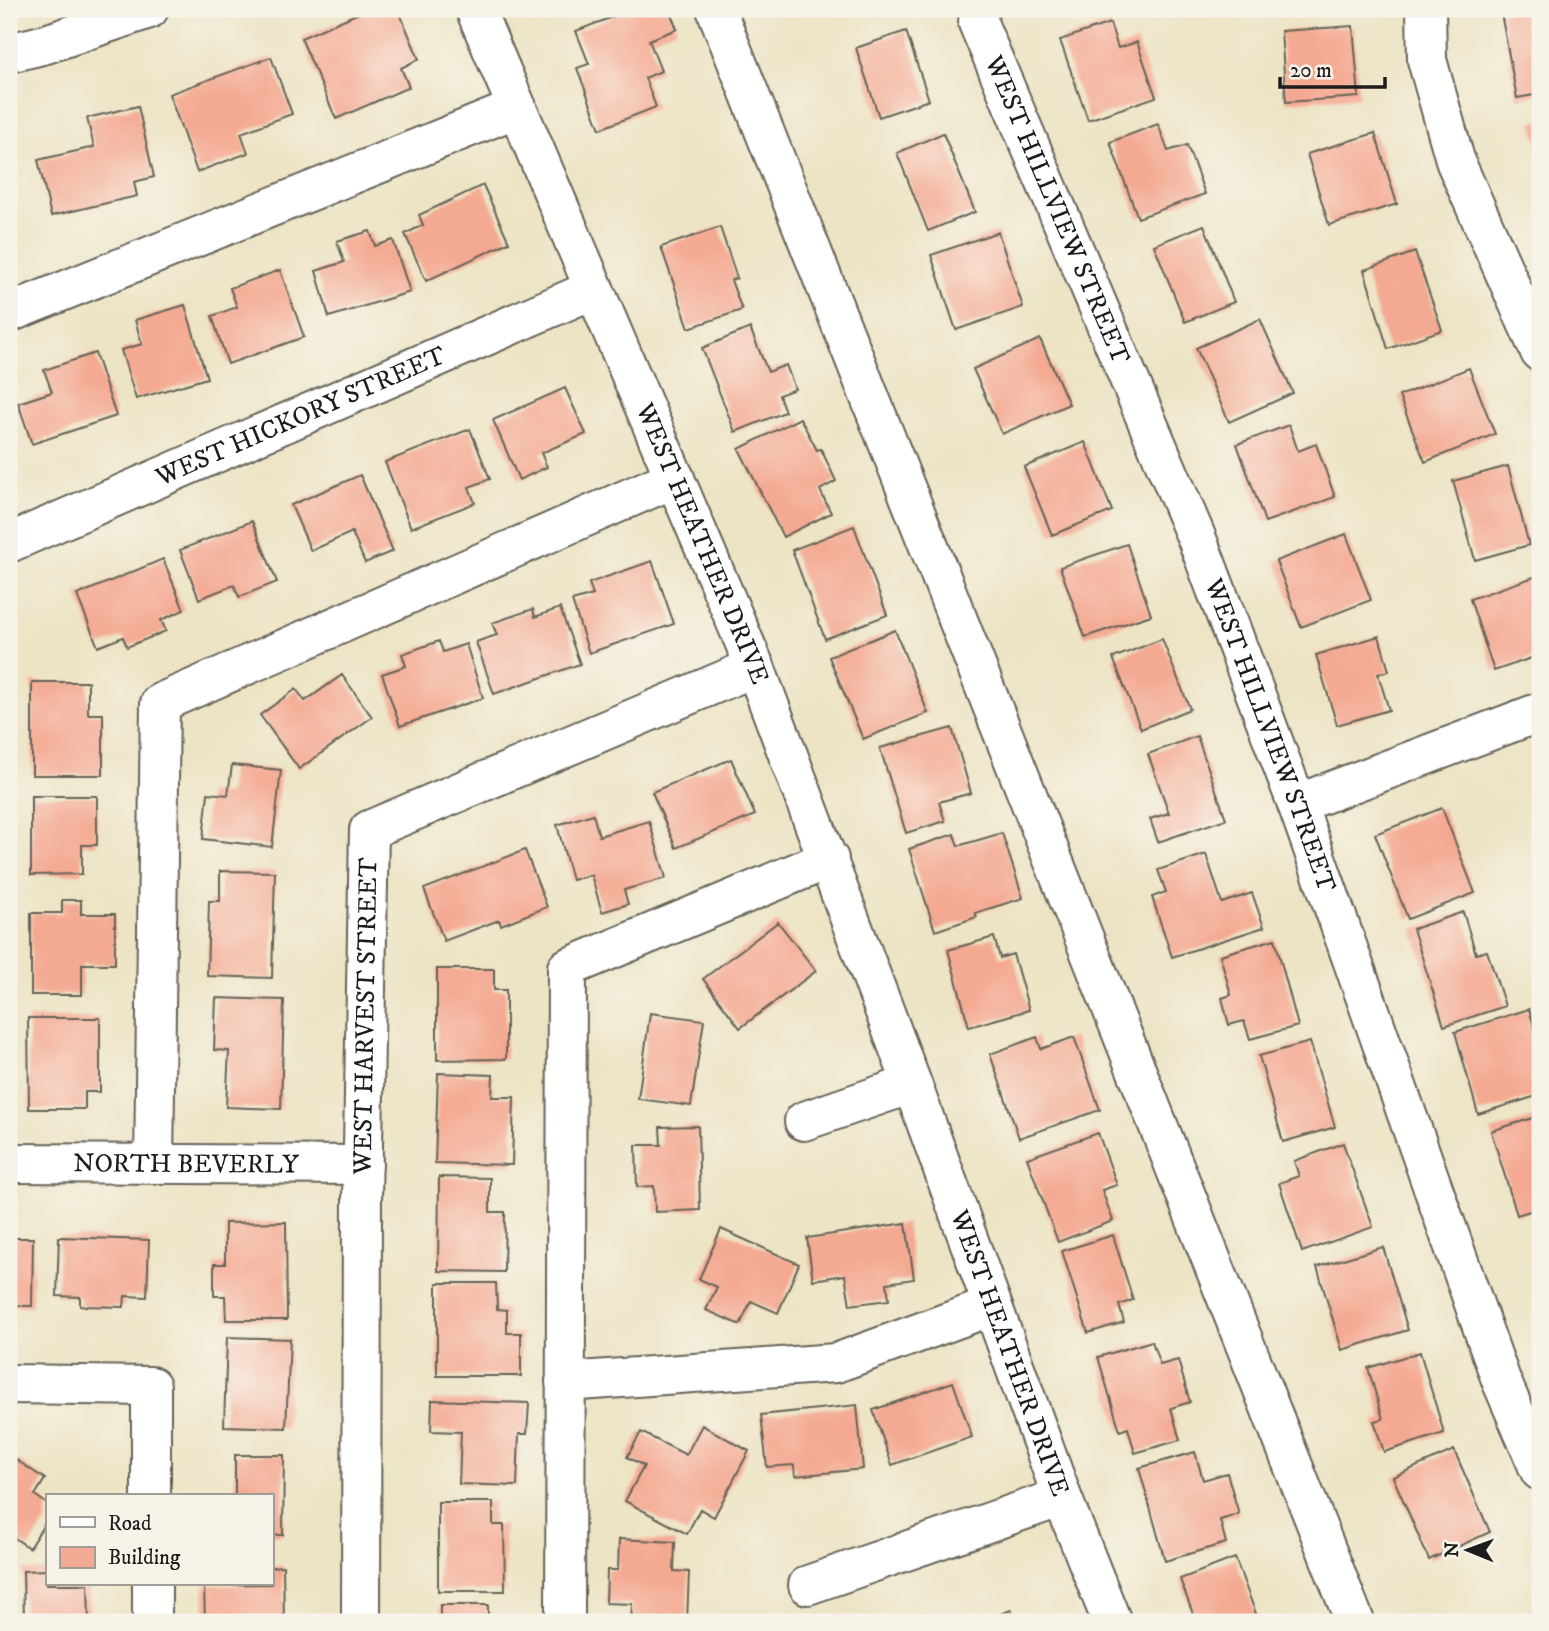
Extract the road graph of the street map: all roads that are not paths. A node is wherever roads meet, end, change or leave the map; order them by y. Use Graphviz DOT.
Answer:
graph roads {
  1 [pos="149,9"];
  2 [pos="475,9"];
  3 [pos="716,9"];
  4 [pos="979,9"];
  5 [pos="1426,9"];
  6 [pos="9,53"];
  7 [pos="517,108"];
  8 [pos="594,289"];
  9 [pos="9,313"];
  10 [pos="1540,352"];
  11 [pos="675,478"];
  12 [pos="9,543"];
  13 [pos="755,667"];
  14 [pos="1540,712"];
  15 [pos="1297,804"];
  16 [pos="829,859"];
  17 [pos="912,1084"];
  18 [pos="804,1121"];
  19 [pos="9,1163"];
  20 [pos="154,1164"];
  21 [pos="363,1165"];
  22 [pos="992,1306"];
  23 [pos="565,1382"];
  24 [pos="9,1384"];
  25 [pos="1540,1471"];
  26 [pos="152,1494"];
  27 [pos="1062,1497"];
  28 [pos="808,1585"];
  29 [pos="152,1586"];
  30 [pos="152,1622"];
  31 [pos="361,1622"];
  32 [pos="565,1622"];
  33 [pos="1112,1622"];
  34 [pos="1355,1622"];
  1 -- 6 [label="street"];
  2 -- 7 [label="street, WEST HEATHER DRIVE"];
  3 -- 34 [label="street"];
  4 -- 15 [label="street, WEST HILLVIEW STREET"];
  5 -- 10 [label="street"];
  7 -- 8 [label="street, WEST HEATHER DRIVE"];
  7 -- 9 [label="street"];
  8 -- 11 [label="street, WEST HEATHER DRIVE"];
  8 -- 12 [label="street, WEST HICKORY STREET"];
  11 -- 13 [label="street, WEST HEATHER DRIVE"];
  11 -- 20 [label="street"];
  13 -- 16 [label="street, WEST HEATHER DRIVE"];
  13 -- 21 [label="street, WEST HARVEST STREET"];
  14 -- 15 [label="street"];
  15 -- 25 [label="street, WEST HILLVIEW STREET"];
  16 -- 17 [label="street, WEST HEATHER DRIVE"];
  16 -- 23 [label="street"];
  17 -- 18 [label="street"];
  17 -- 22 [label="street, WEST HEATHER DRIVE"];
  19 -- 20 [label="street, NORTH BEVERLY"];
  20 -- 21 [label="street, NORTH BEVERLY"];
  21 -- 31 [label="street, WEST HARVEST STREET"];
  22 -- 23 [label="street"];
  22 -- 27 [label="street, WEST HEATHER DRIVE"];
  23 -- 32 [label="street"];
  24 -- 26 [label="street"];
  27 -- 28 [label="street"];
  27 -- 33 [label="street, WEST HEATHER DRIVE"];
  29 -- 30 [label="street"];
}
